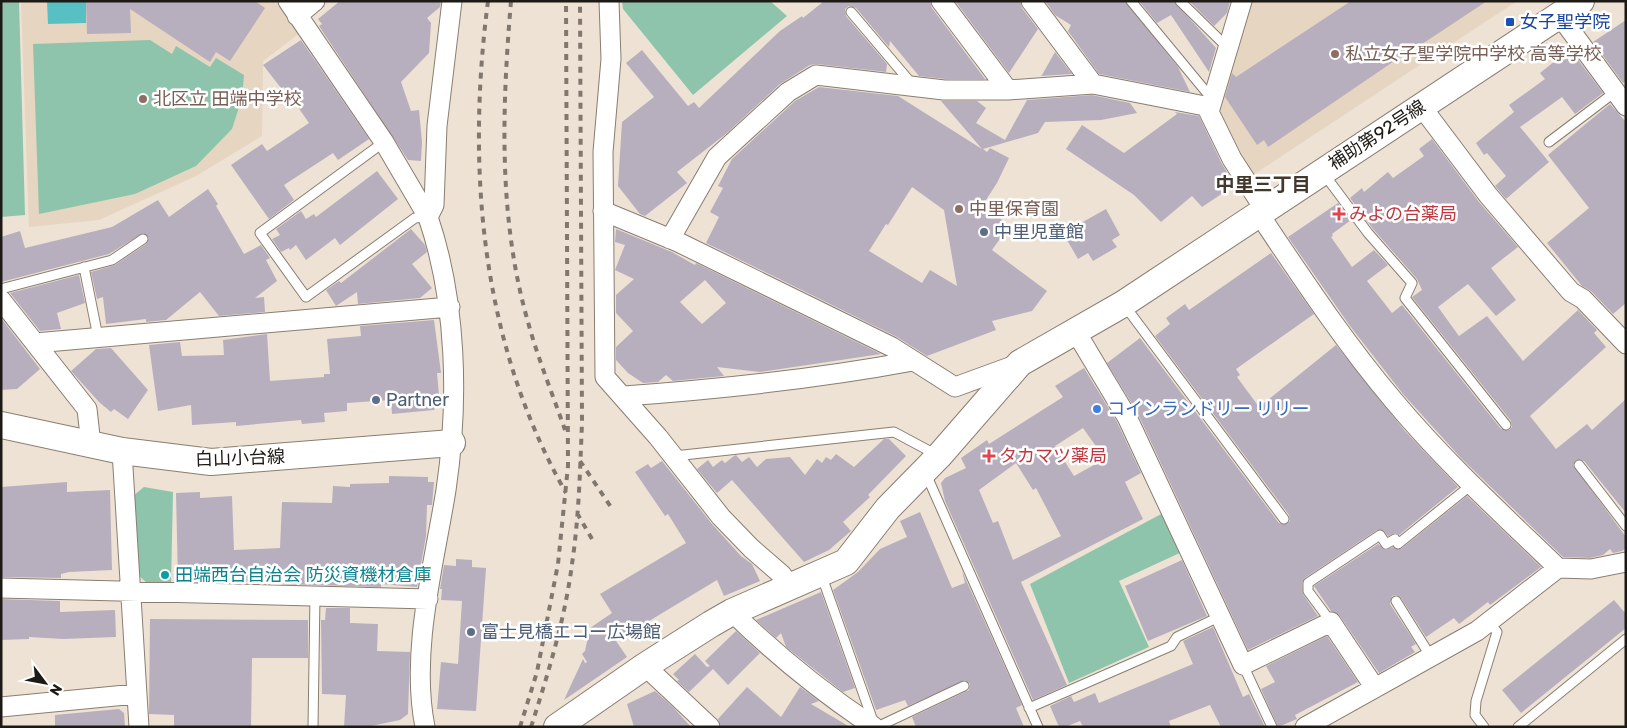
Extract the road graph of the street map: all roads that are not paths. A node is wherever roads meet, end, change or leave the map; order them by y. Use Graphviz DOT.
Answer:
graph roads {
  1 [pos="315,1"];
  2 [pos="452,1"];
  3 [pos="610,1"];
  4 [pos="941,1"];
  5 [pos="1031,1"];
  6 [pos="1131,1"];
  7 [pos="1180,1"];
  8 [pos="1242,1"];
  9 [pos="1581,1"];
  10 [pos="293,9"];
  11 [pos="851,12"];
  12 [pos="1560,16"];
  13 [pos="1227,47"];
  14 [pos="1093,84"];
  15 [pos="914,86"];
  16 [pos="1008,90"];
  17 [pos="1620,99"];
  18 [pos="1211,103"];
  19 [pos="1421,106"];
  20 [pos="384,142"];
  21 [pos="1549,142"];
  22 [pos="1323,172"];
  23 [pos="604,211"];
  24 [pos="1262,212"];
  25 [pos="428,217"];
  26 [pos="143,239"];
  27 [pos="670,239"];
  28 [pos="84,267"];
  29 [pos="1,289"];
  30 [pos="1,300"];
  31 [pos="1123,304"];
  32 [pos="450,307"];
  33 [pos="1076,332"];
  34 [pos="98,338"];
  35 [pos="35,343"];
  36 [pos="1626,344"];
  37 [pos="913,361"];
  38 [pos="1020,363"];
  39 [pos="954,387"];
  40 [pos="624,396"];
  41 [pos="984,404"];
  42 [pos="1,425"];
  43 [pos="1506,425"];
  44 [pos="452,443"];
  45 [pos="92,445"];
  46 [pos="122,451"];
  47 [pos="674,456"];
  48 [pos="932,463"];
  49 [pos="1578,466"];
  50 [pos="1470,486"];
  51 [pos="1284,519"];
  52 [pos="1626,526"];
  53 [pos="1626,562"];
  54 [pos="1558,568"];
  55 [pos="821,574"];
  56 [pos="790,587"];
  57 [pos="1,588"];
  58 [pos="130,593"];
  59 [pos="316,595"];
  60 [pos="428,599"];
  61 [pos="1396,601"];
  62 [pos="732,612"];
  63 [pos="1221,616"];
  64 [pos="1331,622"];
  65 [pos="1489,622"];
  66 [pos="1626,639"];
  67 [pos="1431,657"];
  68 [pos="1243,665"];
  69 [pos="645,666"];
  70 [pos="964,686"];
  71 [pos="1375,688"];
  72 [pos="136,694"];
  73 [pos="1,707"];
  74 [pos="1029,708"];
  75 [pos="139,727"];
  76 [pos="313,727"];
  77 [pos="426,727"];
  78 [pos="557,727"];
  79 [pos="710,727"];
  80 [pos="875,727"];
  81 [pos="1038,727"];
  82 [pos="1272,727"];
  83 [pos="1305,727"];
  84 [pos="1484,727"];
  85 [pos="1518,727"];
  1 -- 10 [label="street"];
  2 -- 25 [label="street"];
  3 -- 23 [label="street"];
  4 -- 16 [label="street"];
  5 -- 14 [label="street"];
  6 -- 18 [label="lane"];
  7 -- 13 [label="lane"];
  8 -- 13 [label="street"];
  9 -- 12 [label="street, 補助第92号線"];
  10 -- 20 [label="street"];
  11 -- 15 [label="lane"];
  12 -- 17 [label="street"];
  12 -- 19 [label="street, 補助第92号線"];
  13 -- 18 [label="street"];
  14 -- 16 [label="street"];
  14 -- 18 [label="street"];
  15 -- 16 [label="street"];
  15 -- 27 [label="street"];
  17 -- 21 [label="lane"];
  18 -- 24 [label="street"];
  19 -- 22 [label="street, 補助第92号線"];
  19 -- 36 [label="street"];
  20 -- 25 [label="street"];
  20 -- 25 [label="lane"];
  22 -- 24 [label="street, 補助第92号線"];
  22 -- 43 [label="lane"];
  23 -- 27 [label="street"];
  23 -- 40 [label="street"];
  24 -- 31 [label="street, 補助第92号線"];
  24 -- 50 [label="street"];
  25 -- 32 [label="street"];
  26 -- 28 [label="lane"];
  27 -- 37 [label="street"];
  28 -- 29 [label="lane"];
  28 -- 34 [label="lane"];
  30 -- 35 [label="street"];
  31 -- 33 [label="street, 補助第92号線"];
  31 -- 51 [label="lane"];
  32 -- 34 [label="street"];
  32 -- 44 [label="street"];
  33 -- 38 [label="street, 補助第92号線"];
  33 -- 63 [label="street"];
  34 -- 35 [label="street"];
  35 -- 45 [label="street"];
  37 -- 39 [label="street"];
  37 -- 40 [label="street"];
  38 -- 39 [label="street"];
  38 -- 41 [label="street, 補助第92号線"];
  39 -- 41 [label="street"];
  40 -- 47 [label="street"];
  41 -- 48 [label="street, 補助第92号線"];
  42 -- 45 [label="street, 白山小台線"];
  44 -- 46 [label="street, 白山小台線"];
  44 -- 60 [label="street"];
  45 -- 46 [label="street, 白山小台線"];
  46 -- 58 [label="street"];
  47 -- 48 [label="lane"];
  47 -- 56 [label="street"];
  48 -- 55 [label="street, 補助第92号線"];
  48 -- 74 [label="lane"];
  49 -- 52 [label="lane"];
  50 -- 54 [label="street"];
  50 -- 64 [label="lane"];
  53 -- 54 [label="street"];
  54 -- 65 [label="street"];
  55 -- 56 [label="street, 補助第92号線"];
  55 -- 80 [label="lane"];
  56 -- 62 [label="street, 補助第92号線"];
  57 -- 58 [label="street"];
  58 -- 59 [label="street"];
  58 -- 72 [label="street"];
  59 -- 60 [label="street"];
  59 -- 76 [label="lane"];
  60 -- 77 [label="street"];
  61 -- 67 [label="lane"];
  62 -- 69 [label="street, 補助第92号線"];
  62 -- 80 [label="street"];
  63 -- 68 [label="street"];
  63 -- 74 [label="lane"];
  64 -- 68 [label="street"];
  64 -- 71 [label="street"];
  65 -- 67 [label="street"];
  65 -- 84 [label="lane"];
  66 -- 85 [label="lane"];
  67 -- 71 [label="street"];
  68 -- 82 [label="lane"];
  69 -- 78 [label="street, 補助第92号線"];
  69 -- 79 [label="street"];
  70 -- 80 [label="lane"];
  71 -- 83 [label="street"];
  72 -- 73 [label="street"];
  72 -- 75 [label="street"];
  74 -- 81 [label="lane"];
}
